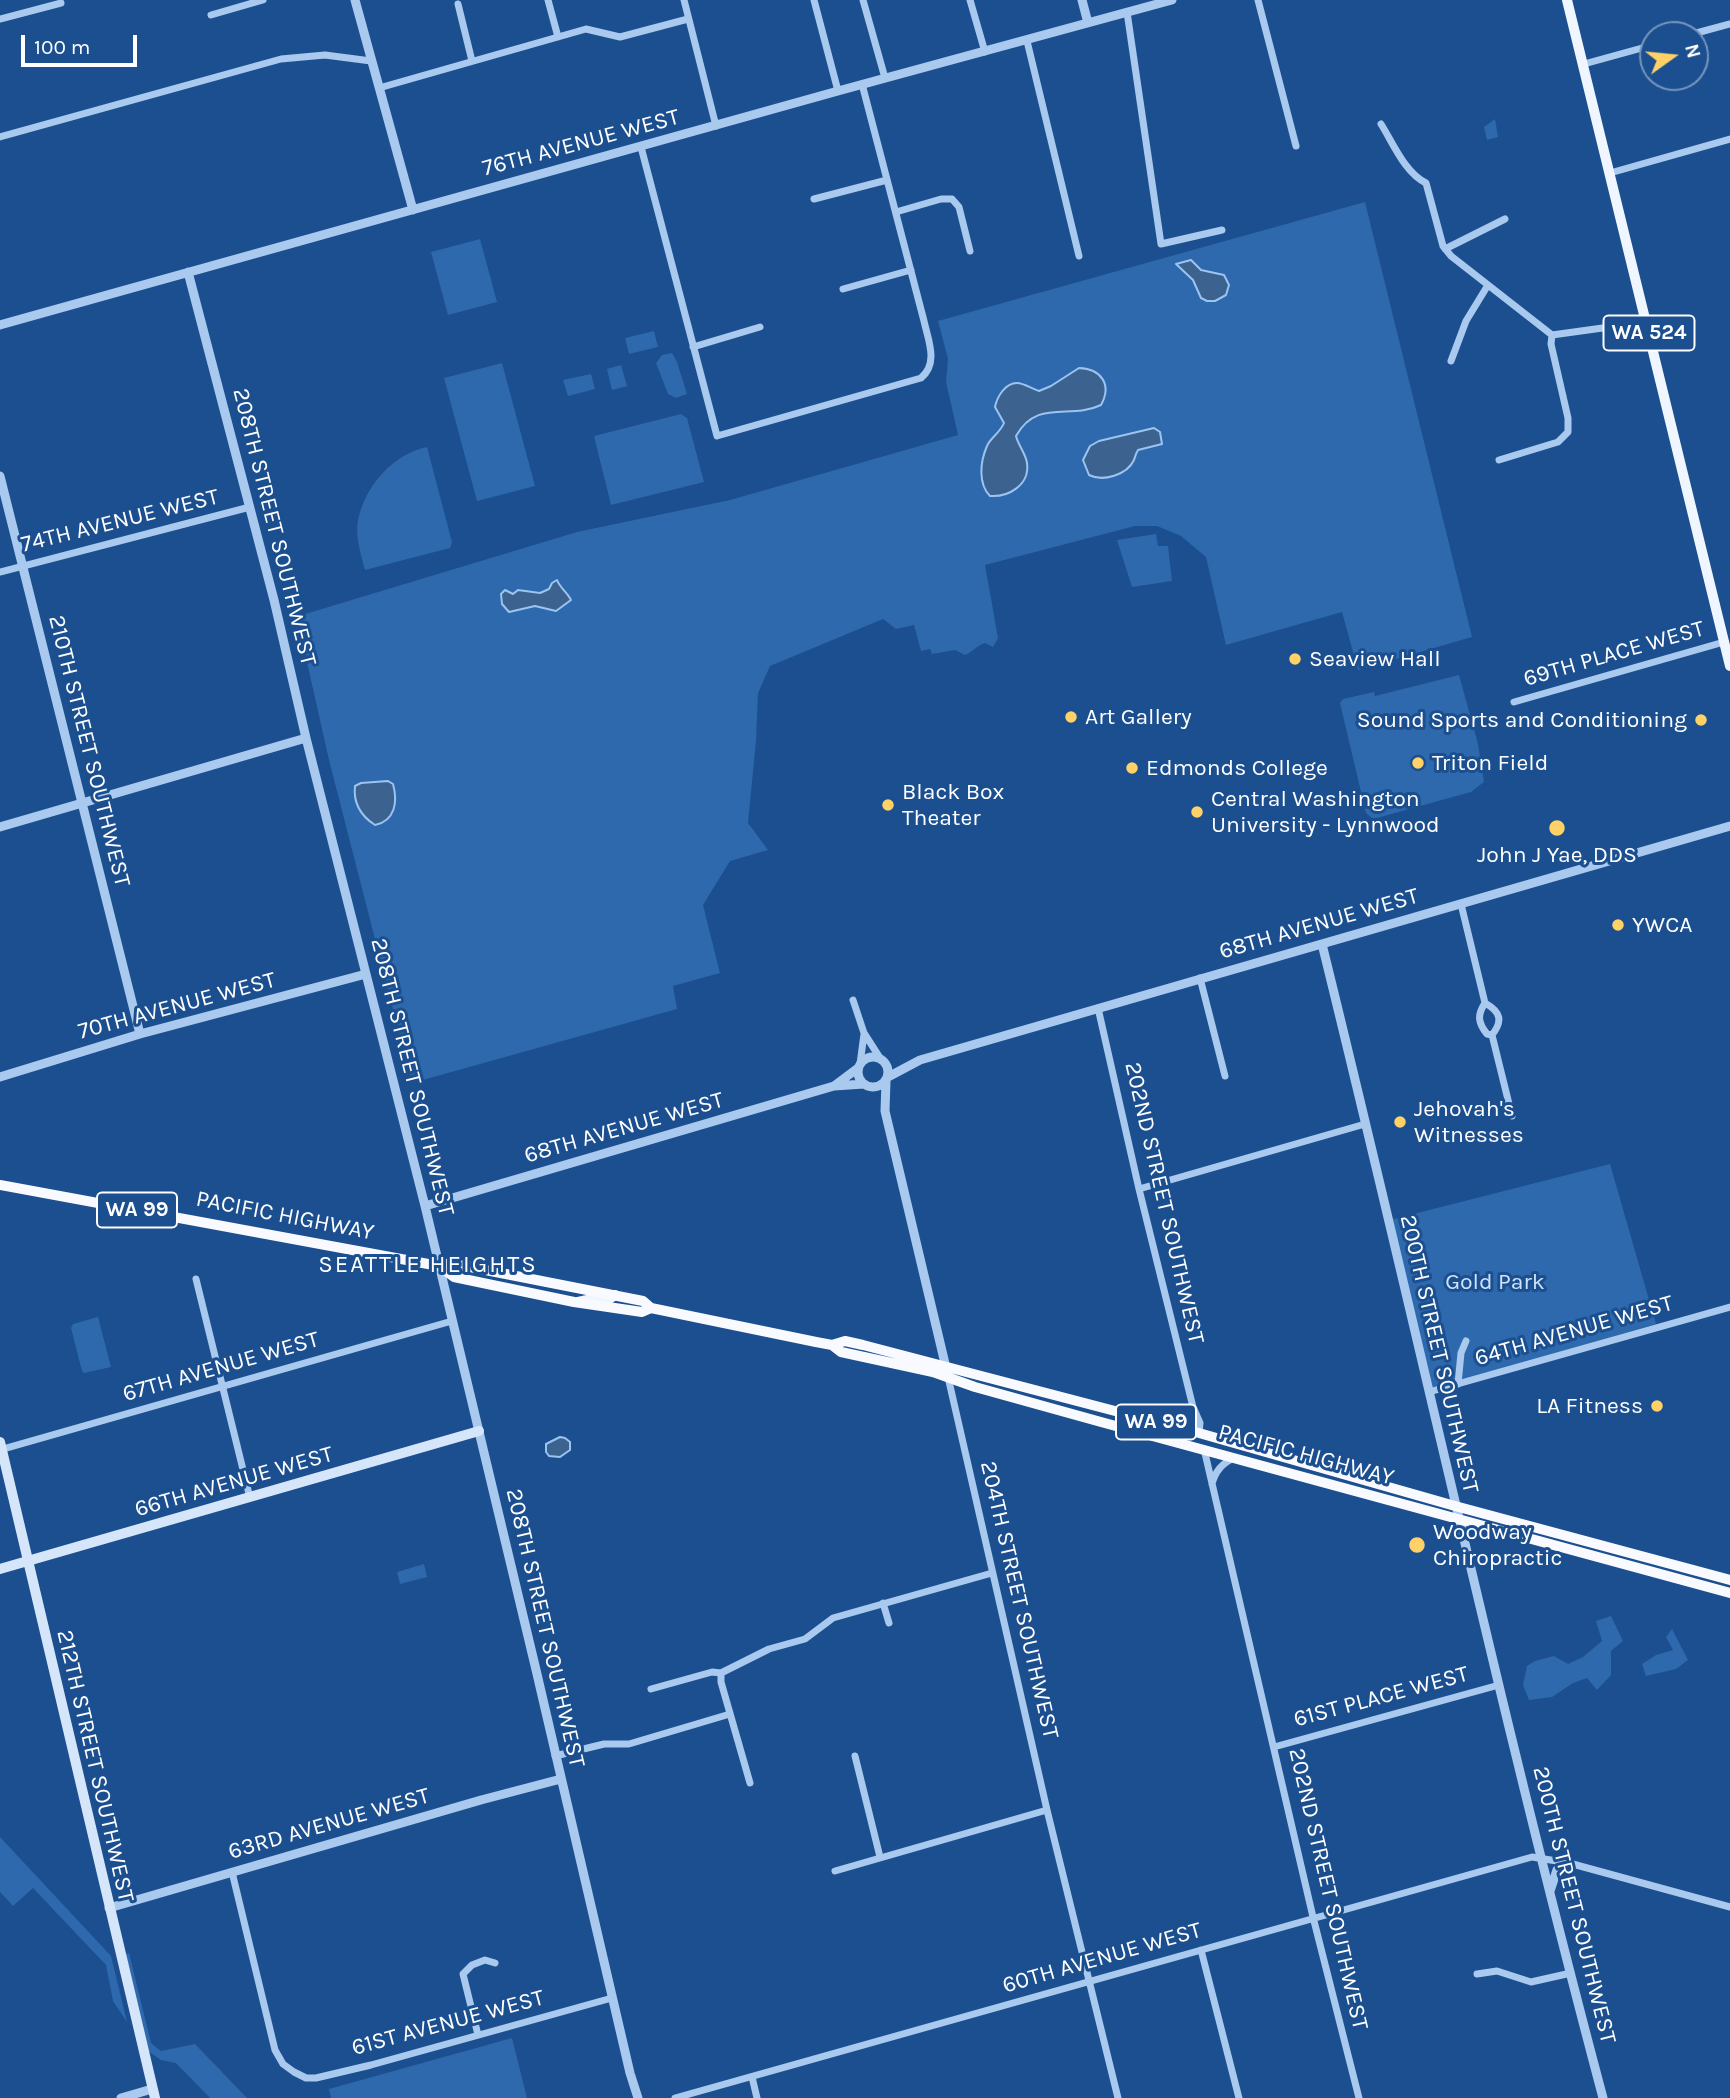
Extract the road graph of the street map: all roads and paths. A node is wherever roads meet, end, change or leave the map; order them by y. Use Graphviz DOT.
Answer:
graph roads {
  1 [pos="263,0"];
  2 [pos="355,0"];
  3 [pos="548,0"];
  4 [pos="684,0"];
  5 [pos="814,0"];
  6 [pos="863,0"];
  7 [pos="970,0"];
  8 [pos="1082,0"];
  9 [pos="1172,0"];
  10 [pos="1258,0"];
  11 [pos="1567,0"];
  12 [pos="61,3"];
  13 [pos="458,4"];
  14 [pos="1127,12"];
  15 [pos="211,15"];
  16 [pos="0,19"];
  17 [pos="688,19"];
  18 [pos="1088,23"];
  19 [pos="1730,24"];
  20 [pos="1709,30"];
  21 [pos="558,37"];
  22 [pos="1027,41"];
  23 [pos="1639,49"];
  24 [pos="985,52"];
  25 [pos="372,61"];
  26 [pos="472,61"];
  27 [pos="1584,64"];
  28 [pos="885,78"];
  29 [pos="862,84"];
  30 [pos="379,88"];
  31 [pos="838,91"];
  32 [pos="1381,124"];
  33 [pos="716,126"];
  34 [pos="0,137"];
  35 [pos="1730,139"];
  36 [pos="1296,146"];
  37 [pos="641,147"];
  38 [pos="1611,173"];
  39 [pos="887,180"];
  40 [pos="814,199"];
  41 [pos="412,210"];
  42 [pos="895,212"];
  43 [pos="1505,219"];
  44 [pos="1222,230"];
  45 [pos="1446,249"];
  46 [pos="970,251"];
  47 [pos="1079,256"];
  48 [pos="911,271"];
  49 [pos="188,272"];
  50 [pos="1488,285"];
  51 [pos="844,289"];
  52 [pos="1646,322"];
  53 [pos="0,325"];
  54 [pos="760,327"];
  55 [pos="1552,335"];
  56 [pos="693,347"];
  57 [pos="1451,361"];
  58 [pos="1499,460"];
  59 [pos="0,477"];
  60 [pos="250,507"];
  61 [pos="23,566"];
  62 [pos="0,572"];
  63 [pos="1724,642"];
  64 [pos="1730,666"];
  65 [pos="1514,702"];
  66 [pos="306,738"];
  67 [pos="82,802"];
  68 [pos="1730,826"];
  69 [pos="0,827"];
  70 [pos="1461,904"];
  71 [pos="1322,944"];
  72 [pos="366,974"];
  73 [pos="1200,978"];
  74 [pos="853,1000"];
  75 [pos="1486,1003"];
  76 [pos="1098,1008"];
  77 [pos="864,1033"];
  78 [pos="140,1034"];
  79 [pos="1492,1035"];
  80 [pos="882,1059"];
  81 [pos="920,1060"];
  82 [pos="859,1066"];
  83 [pos="1225,1076"];
  84 [pos="0,1077"];
  85 [pos="887,1079"];
  86 [pos="865,1085"];
  87 [pos="834,1086"];
  88 [pos="885,1111"];
  89 [pos="1512,1115"];
  90 [pos="1365,1124"];
  91 [pos="0,1185"];
  92 [pos="1139,1189"];
  93 [pos="425,1206"];
  94 [pos="439,1266"];
  95 [pos="196,1279"];
  96 [pos="615,1295"];
  97 [pos="578,1302"];
  98 [pos="650,1307"];
  99 [pos="1730,1307"];
  100 [pos="452,1321"];
  101 [pos="1466,1341"];
  102 [pos="947,1371"];
  103 [pos="1458,1384"];
  104 [pos="224,1385"];
  105 [pos="1429,1392"];
  106 [pos="1193,1407"];
  107 [pos="1173,1426"];
  108 [pos="479,1431"];
  109 [pos="1199,1433"];
  110 [pos="1,1447"];
  111 [pos="1204,1450"];
  112 [pos="1234,1458"];
  113 [pos="1212,1485"];
  114 [pos="250,1498"];
  115 [pos="1455,1506"];
  116 [pos="1458,1520"];
  117 [pos="28,1562"];
  118 [pos="0,1569"];
  119 [pos="992,1573"];
  120 [pos="1730,1580"];
  121 [pos="1730,1593"];
  122 [pos="883,1603"];
  123 [pos="889,1623"];
  124 [pos="721,1673"];
  125 [pos="1499,1685"];
  126 [pos="651,1689"];
  127 [pos="730,1714"];
  128 [pos="1274,1747"];
  129 [pos="555,1756"];
  130 [pos="855,1756"];
  131 [pos="561,1779"];
  132 [pos="750,1783"];
  133 [pos="1047,1810"];
  134 [pos="880,1857"];
  135 [pos="1541,1857"];
  136 [pos="1569,1863"];
  137 [pos="232,1871"];
  138 [pos="835,1871"];
  139 [pos="1550,1892"];
  140 [pos="1730,1907"];
  141 [pos="109,1908"];
  142 [pos="1313,1917"];
  143 [pos="1201,1950"];
  144 [pos="495,1964"];
  145 [pos="1571,1973"];
  146 [pos="1477,1974"];
  147 [pos="1089,1981"];
  148 [pos="612,1998"];
  149 [pos="478,2035"];
  150 [pos="752,2077"];
  151 [pos="153,2094"];
  152 [pos="121,2098"];
  153 [pos="638,2098"];
  154 [pos="674,2098"];
  155 [pos="757,2098"];
  156 [pos="1118,2098"];
  157 [pos="1239,2098"];
  158 [pos="1359,2098"];
  159 [pos="1603,2098"];
  1 -- 15 [label="street"];
  2 -- 25 [label="street"];
  3 -- 21 [label="street"];
  4 -- 17 [label="street"];
  5 -- 31 [label="street"];
  6 -- 28 [label="street"];
  7 -- 24 [label="street"];
  8 -- 18 [label="street"];
  9 -- 14 [label="street, 76TH AVENUE WEST"];
  10 -- 36 [label="street"];
  11 -- 27 [label="main road, WA 524"];
  12 -- 16 [label="street"];
  13 -- 26 [label="street"];
  14 -- 18 [label="street, 76TH AVENUE WEST"];
  14 -- 44 [label="street"];
  17 -- 21 [label="street"];
  17 -- 33 [label="street"];
  18 -- 22 [label="street, 76TH AVENUE WEST"];
  19 -- 20 [label="street"];
  21 -- 26 [label="street"];
  22 -- 24 [label="street, 76TH AVENUE WEST"];
  22 -- 47 [label="street"];
  23 -- 27 [label="street"];
  24 -- 28 [label="street, 76TH AVENUE WEST"];
  25 -- 30 [label="street"];
  25 -- 34 [label="street"];
  26 -- 30 [label="street"];
  27 -- 38 [label="main road, WA 524"];
  28 -- 29 [label="street, 76TH AVENUE WEST"];
  29 -- 31 [label="street, 76TH AVENUE WEST"];
  29 -- 39 [label="street"];
  30 -- 41 [label="street"];
  31 -- 33 [label="street, 76TH AVENUE WEST"];
  32 -- 45 [label="street"];
  33 -- 37 [label="street, 76TH AVENUE WEST"];
  35 -- 38 [label="street"];
  37 -- 41 [label="street, 76TH AVENUE WEST"];
  37 -- 56 [label="street"];
  38 -- 52 [label="main road, WA 524"];
  39 -- 40 [label="street"];
  39 -- 42 [label="street"];
  41 -- 49 [label="street, 76TH AVENUE WEST"];
  42 -- 46 [label="street"];
  42 -- 48 [label="street"];
  43 -- 45 [label="street"];
  45 -- 50 [label="street"];
  48 -- 51 [label="street"];
  48 -- 56 [label="street"];
  49 -- 53 [label="street, 76TH AVENUE WEST"];
  49 -- 60 [label="street, 208TH STREET SOUTHWEST"];
  50 -- 55 [label="street"];
  50 -- 57 [label="street"];
  52 -- 55 [label="street"];
  52 -- 63 [label="main road, WA 524"];
  54 -- 56 [label="street"];
  55 -- 58 [label="street"];
  59 -- 61 [label="street, 210TH STREET SOUTHWEST"];
  60 -- 61 [label="street, 74TH AVENUE WEST"];
  60 -- 66 [label="street, 208TH STREET SOUTHWEST"];
  61 -- 62 [label="street, 74TH AVENUE WEST"];
  61 -- 67 [label="street, 210TH STREET SOUTHWEST"];
  63 -- 64 [label="main road, WA 524"];
  63 -- 65 [label="street, 69TH PLACE WEST"];
  66 -- 67 [label="street"];
  66 -- 72 [label="street, 208TH STREET SOUTHWEST"];
  67 -- 69 [label="street"];
  67 -- 78 [label="street, 210TH STREET SOUTHWEST"];
  68 -- 70 [label="street, 68TH AVENUE WEST"];
  70 -- 71 [label="street, 68TH AVENUE WEST"];
  70 -- 75 [label="street"];
  71 -- 73 [label="street, 68TH AVENUE WEST"];
  71 -- 90 [label="street, 200TH STREET SOUTHWEST"];
  72 -- 78 [label="street, 70TH AVENUE WEST"];
  72 -- 93 [label="street, 208TH STREET SOUTHWEST"];
  73 -- 76 [label="street, 68TH AVENUE WEST"];
  73 -- 83 [label="street"];
  74 -- 77 [label="street"];
  75 -- 79 [label="street"];
  75 -- 79 [label="street"];
  76 -- 81 [label="street, 68TH AVENUE WEST"];
  76 -- 92 [label="street, 202ND STREET SOUTHWEST"];
  77 -- 80 [label="street"];
  77 -- 82 [label="street"];
  78 -- 84 [label="street, 70TH AVENUE WEST"];
  79 -- 89 [label="street"];
  80 -- 81 [label="street, 68TH AVENUE WEST"];
  80 -- 82 [label="street"];
  80 -- 85 [label="street"];
  81 -- 85 [label="street, 68TH AVENUE WEST"];
  82 -- 86 [label="street"];
  82 -- 87 [label="street, 68TH AVENUE WEST"];
  85 -- 86 [label="street"];
  85 -- 88 [label="street, 204TH STREET SOUTHWEST"];
  86 -- 87 [label="street, 68TH AVENUE WEST"];
  86 -- 88 [label="street, 204TH STREET SOUTHWEST"];
  87 -- 93 [label="street, 68TH AVENUE WEST"];
  88 -- 102 [label="street, 204TH STREET SOUTHWEST"];
  90 -- 92 [label="street"];
  90 -- 105 [label="street, 200TH STREET SOUTHWEST"];
  91 -- 94 [label="highway, PACIFIC HIGHWAY / WA 99"];
  92 -- 106 [label="street, 202ND STREET SOUTHWEST"];
  93 -- 94 [label="street, 208TH STREET SOUTHWEST"];
  94 -- 96 [label="highway, PACIFIC HIGHWAY / WA 99"];
  94 -- 97 [label="highway, PACIFIC HIGHWAY / WA 99"];
  94 -- 100 [label="street, 208TH STREET SOUTHWEST"];
  95 -- 104 [label="street"];
  96 -- 97 [label="main road"];
  96 -- 98 [label="highway, PACIFIC HIGHWAY / WA 99"];
  97 -- 98 [label="highway, PACIFIC HIGHWAY / WA 99"];
  98 -- 102 [label="highway, PACIFIC HIGHWAY / WA 99"];
  99 -- 103 [label="street, 64TH AVENUE WEST"];
  100 -- 104 [label="street, 67TH AVENUE WEST"];
  100 -- 108 [label="street, 208TH STREET SOUTHWEST"];
  101 -- 103 [label="street"];
  102 -- 107 [label="highway, PACIFIC HIGHWAY / WA 99"];
  102 -- 111 [label="highway, PACIFIC HIGHWAY / WA 99"];
  102 -- 119 [label="street, 204TH STREET SOUTHWEST"];
  103 -- 105 [label="street, 64TH AVENUE WEST"];
  104 -- 110 [label="street, 67TH AVENUE WEST"];
  104 -- 114 [label="street"];
  105 -- 115 [label="street, 200TH STREET SOUTHWEST"];
  106 -- 107 [label="street"];
  106 -- 109 [label="street, 202ND STREET SOUTHWEST"];
  107 -- 109 [label="highway, PACIFIC HIGHWAY / WA 99"];
  108 -- 114 [label="main road, 66TH AVENUE WEST"];
  108 -- 129 [label="street, 208TH STREET SOUTHWEST"];
  109 -- 115 [label="highway, PACIFIC HIGHWAY / WA 99"];
  110 -- 117 [label="main road, 212TH STREET SOUTHWEST"];
  111 -- 112 [label="highway, PACIFIC HIGHWAY / WA 99"];
  111 -- 113 [label="street, 202ND STREET SOUTHWEST"];
  112 -- 113 [label="street"];
  112 -- 116 [label="highway, PACIFIC HIGHWAY / WA 99"];
  113 -- 128 [label="street, 202ND STREET SOUTHWEST"];
  114 -- 117 [label="main road, 66TH AVENUE WEST"];
  115 -- 116 [label="street, 200TH STREET SOUTHWEST"];
  115 -- 120 [label="highway, PACIFIC HIGHWAY / WA 99"];
  116 -- 121 [label="highway, PACIFIC HIGHWAY / WA 99"];
  116 -- 125 [label="street, 200TH STREET SOUTHWEST"];
  117 -- 118 [label="main road, 66TH AVENUE WEST"];
  117 -- 141 [label="main road, 212TH STREET SOUTHWEST"];
  119 -- 122 [label="street"];
  119 -- 133 [label="street, 204TH STREET SOUTHWEST"];
  122 -- 123 [label="street"];
  122 -- 124 [label="street"];
  124 -- 126 [label="street"];
  124 -- 127 [label="street"];
  125 -- 128 [label="street, 61ST PLACE WEST"];
  125 -- 135 [label="street, 200TH STREET SOUTHWEST"];
  127 -- 129 [label="street"];
  127 -- 132 [label="street"];
  128 -- 142 [label="street, 202ND STREET SOUTHWEST"];
  129 -- 131 [label="street, 208TH STREET SOUTHWEST"];
  130 -- 134 [label="street"];
  131 -- 137 [label="street, 63RD AVENUE WEST"];
  131 -- 148 [label="street, 208TH STREET SOUTHWEST"];
  133 -- 134 [label="street"];
  133 -- 147 [label="street, 204TH STREET SOUTHWEST"];
  134 -- 138 [label="street"];
  135 -- 136 [label="street"];
  135 -- 139 [label="street, 200TH STREET SOUTHWEST"];
  135 -- 142 [label="street, 60TH AVENUE WEST"];
  136 -- 139 [label="street"];
  136 -- 140 [label="street"];
  137 -- 141 [label="street, 63RD AVENUE WEST"];
  137 -- 149 [label="street, 61ST AVENUE WEST"];
  139 -- 145 [label="street, 200TH STREET SOUTHWEST"];
  141 -- 151 [label="main road, 212TH STREET SOUTHWEST"];
  142 -- 143 [label="street, 60TH AVENUE WEST"];
  142 -- 158 [label="street, 202ND STREET SOUTHWEST"];
  143 -- 147 [label="street, 60TH AVENUE WEST"];
  143 -- 157 [label="street"];
  144 -- 149 [label="street"];
  145 -- 146 [label="street"];
  145 -- 159 [label="street, 200TH STREET SOUTHWEST"];
  147 -- 150 [label="street, 60TH AVENUE WEST"];
  147 -- 156 [label="street, 204TH STREET SOUTHWEST"];
  148 -- 149 [label="street, 61ST AVENUE WEST"];
  148 -- 153 [label="street, 208TH STREET SOUTHWEST"];
  150 -- 154 [label="street, 60TH AVENUE WEST"];
  150 -- 155 [label="street"];
  151 -- 152 [label="street"];
}
